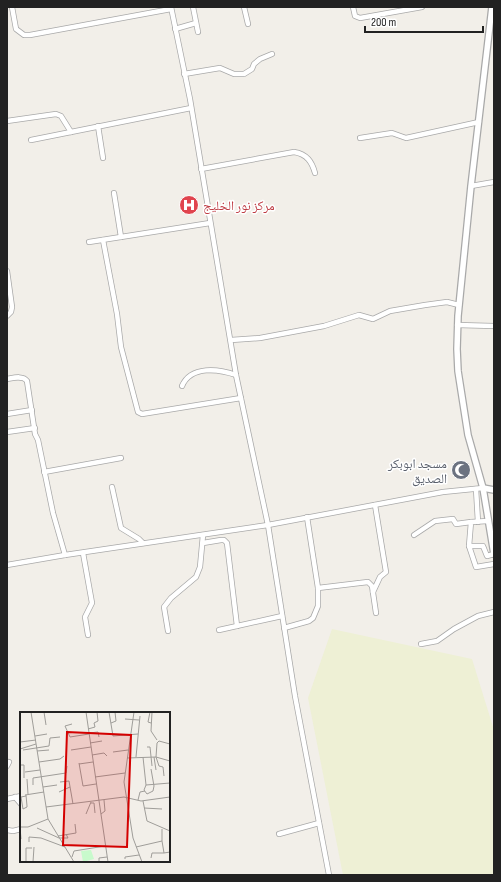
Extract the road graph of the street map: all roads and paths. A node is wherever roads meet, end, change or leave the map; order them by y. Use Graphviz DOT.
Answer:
graph roads {
  1 [pos="12,7"];
  2 [pos="193,7"];
  3 [pos="244,7"];
  4 [pos="353,7"];
  5 [pos="422,7"];
  6 [pos="492,7"];
  7 [pos="171,8"];
  8 [pos="196,23"];
  9 [pos="248,24"];
  10 [pos="175,29"];
  11 [pos="198,32"];
  12 [pos="272,54"];
  13 [pos="184,74"];
  14 [pos="191,108"];
  15 [pos="7,120"];
  16 [pos="479,122"];
  17 [pos="98,126"];
  18 [pos="71,132"];
  19 [pos="360,138"];
  20 [pos="31,140"];
  21 [pos="102,158"];
  22 [pos="201,169"];
  23 [pos="315,173"];
  24 [pos="494,182"];
  25 [pos="471,186"];
  26 [pos="114,193"];
  27 [pos="210,223"];
  28 [pos="120,237"];
  29 [pos="103,240"];
  30 [pos="89,242"];
  31 [pos="7,271"];
  32 [pos="459,305"];
  33 [pos="7,316"];
  34 [pos="457,325"];
  35 [pos="494,326"];
  36 [pos="231,340"];
  37 [pos="236,375"];
  38 [pos="7,379"];
  39 [pos="182,386"];
  40 [pos="241,398"];
  41 [pos="32,410"];
  42 [pos="7,414"];
  43 [pos="35,428"];
  44 [pos="7,432"];
  45 [pos="120,458"];
  46 [pos="44,472"];
  47 [pos="112,487"];
  48 [pos="483,488"];
  49 [pos="476,489"];
  50 [pos="494,490"];
  51 [pos="375,505"];
  52 [pos="307,517"];
  53 [pos="488,521"];
  54 [pos="471,522"];
  55 [pos="478,522"];
  56 [pos="268,525"];
  57 [pos="203,535"];
  58 [pos="414,536"];
  59 [pos="143,543"];
  60 [pos="203,543"];
  61 [pos="469,546"];
  62 [pos="83,553"];
  63 [pos="494,554"];
  64 [pos="64,555"];
  65 [pos="494,564"];
  66 [pos="7,565"];
  67 [pos="318,588"];
  68 [pos="373,592"];
  69 [pos="494,612"];
  70 [pos="376,613"];
  71 [pos="282,616"];
  72 [pos="237,626"];
  73 [pos="284,628"];
  74 [pos="219,630"];
  75 [pos="168,631"];
  76 [pos="88,635"];
  77 [pos="421,644"];
  78 [pos="20,796"];
  79 [pos="15,797"];
  80 [pos="7,799"];
  81 [pos="20,803"];
  82 [pos="319,823"];
  83 [pos="7,830"];
  84 [pos="20,830"];
  85 [pos="279,834"];
  86 [pos="329,875"];
  1 -- 7 [label="street"];
  2 -- 8 [label="street"];
  3 -- 9 [label="street"];
  4 -- 5 [label="street"];
  6 -- 16 [label="street"];
  7 -- 10 [label="street"];
  8 -- 10 [label="street"];
  8 -- 11 [label="street"];
  10 -- 13 [label="street"];
  12 -- 13 [label="street"];
  13 -- 14 [label="street"];
  14 -- 17 [label="street"];
  14 -- 22 [label="street"];
  15 -- 18 [label="street"];
  16 -- 19 [label="street"];
  16 -- 25 [label="street"];
  17 -- 18 [label="street"];
  17 -- 21 [label="street"];
  18 -- 20 [label="street"];
  22 -- 23 [label="street"];
  22 -- 27 [label="street"];
  24 -- 25 [label="street"];
  25 -- 32 [label="street"];
  26 -- 28 [label="street"];
  27 -- 28 [label="street"];
  27 -- 36 [label="street"];
  28 -- 29 [label="street"];
  29 -- 30 [label="street"];
  29 -- 40 [label="street"];
  31 -- 33 [label="street"];
  32 -- 34 [label="street"];
  32 -- 36 [label="street"];
  34 -- 35 [label="street"];
  34 -- 48 [label="street"];
  36 -- 37 [label="street"];
  37 -- 39 [label="street"];
  37 -- 40 [label="street"];
  38 -- 41 [label="street"];
  40 -- 56 [label="street"];
  41 -- 42 [label="street"];
  41 -- 43 [label="street"];
  43 -- 44 [label="street"];
  43 -- 46 [label="street"];
  45 -- 46 [label="street"];
  46 -- 64 [label="street"];
  47 -- 59 [label="street"];
  48 -- 49 [label="street"];
  48 -- 50 [label="street"];
  48 -- 53 [label="street"];
  49 -- 51 [label="street"];
  49 -- 55 [label="street"];
  51 -- 52 [label="street"];
  51 -- 68 [label="street"];
  52 -- 56 [label="street"];
  52 -- 67 [label="street"];
  53 -- 55 [label="street"];
  53 -- 63 [label="street"];
  54 -- 55 [label="street"];
  54 -- 58 [label="street"];
  54 -- 61 [label="street"];
  56 -- 57 [label="street"];
  56 -- 71 [label="street"];
  57 -- 59 [label="street"];
  57 -- 60 [label="street"];
  59 -- 62 [label="street"];
  60 -- 72 [label="street"];
  60 -- 75 [label="street"];
  61 -- 63 [label="street"];
  61 -- 65 [label="street"];
  62 -- 64 [label="street"];
  62 -- 76 [label="street"];
  64 -- 66 [label="street"];
  67 -- 68 [label="street"];
  67 -- 73 [label="street"];
  68 -- 70 [label="street"];
  69 -- 77 [label="street"];
  71 -- 72 [label="street"];
  71 -- 73 [label="street"];
  72 -- 74 [label="street"];
  73 -- 82 [label="street"];
  78 -- 79 [label="street"];
  79 -- 80 [label="street"];
  79 -- 81 [label="street"];
  82 -- 85 [label="street"];
  82 -- 86 [label="street"];
  83 -- 84 [label="street"];
}
